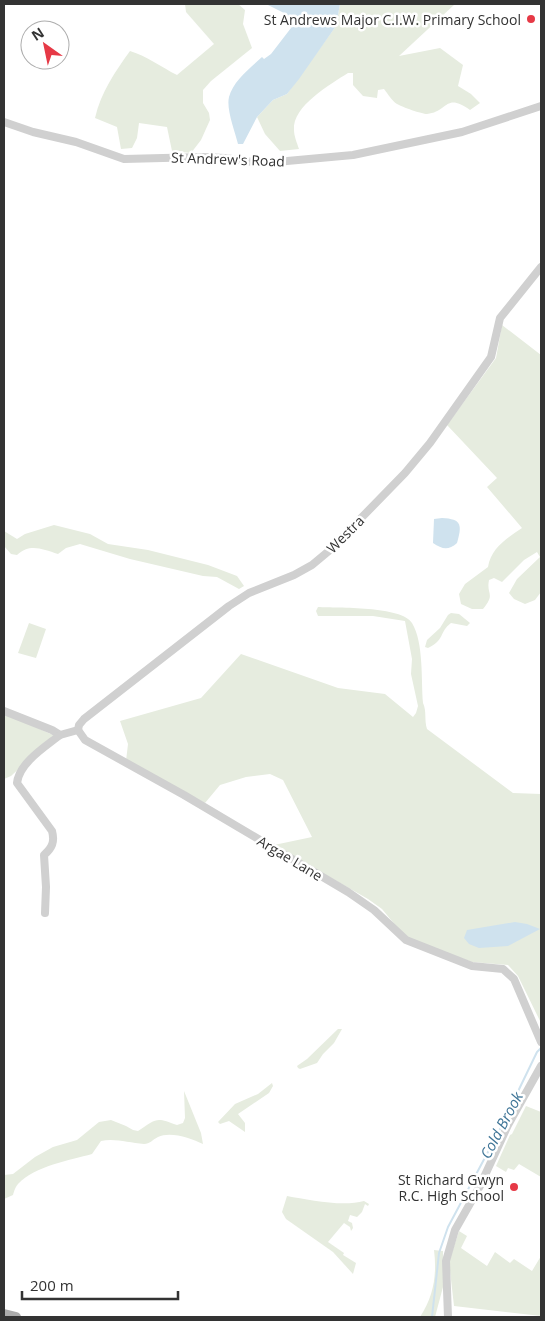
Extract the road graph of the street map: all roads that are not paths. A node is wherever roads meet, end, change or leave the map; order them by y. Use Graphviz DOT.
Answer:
graph roads {
  1 [pos="541,106"];
  2 [pos="4,122"];
  3 [pos="541,267"];
  4 [pos="4,710"];
  5 [pos="78,730"];
  6 [pos="60,734"];
  7 [pos="45,914"];
  8 [pos="541,1042"];
  9 [pos="541,1066"];
  10 [pos="4,1314"];
  11 [pos="16,1317"];
  12 [pos="448,1317"];
  1 -- 2 [label="street, St Andrew's Road"];
  3 -- 5 [label="street, Westra"];
  4 -- 6 [label="street"];
  5 -- 6 [label="street"];
  5 -- 8 [label="street, Argae Lane"];
  6 -- 7 [label="street"];
  9 -- 12 [label="street"];
  10 -- 11 [label="main road"];
}
